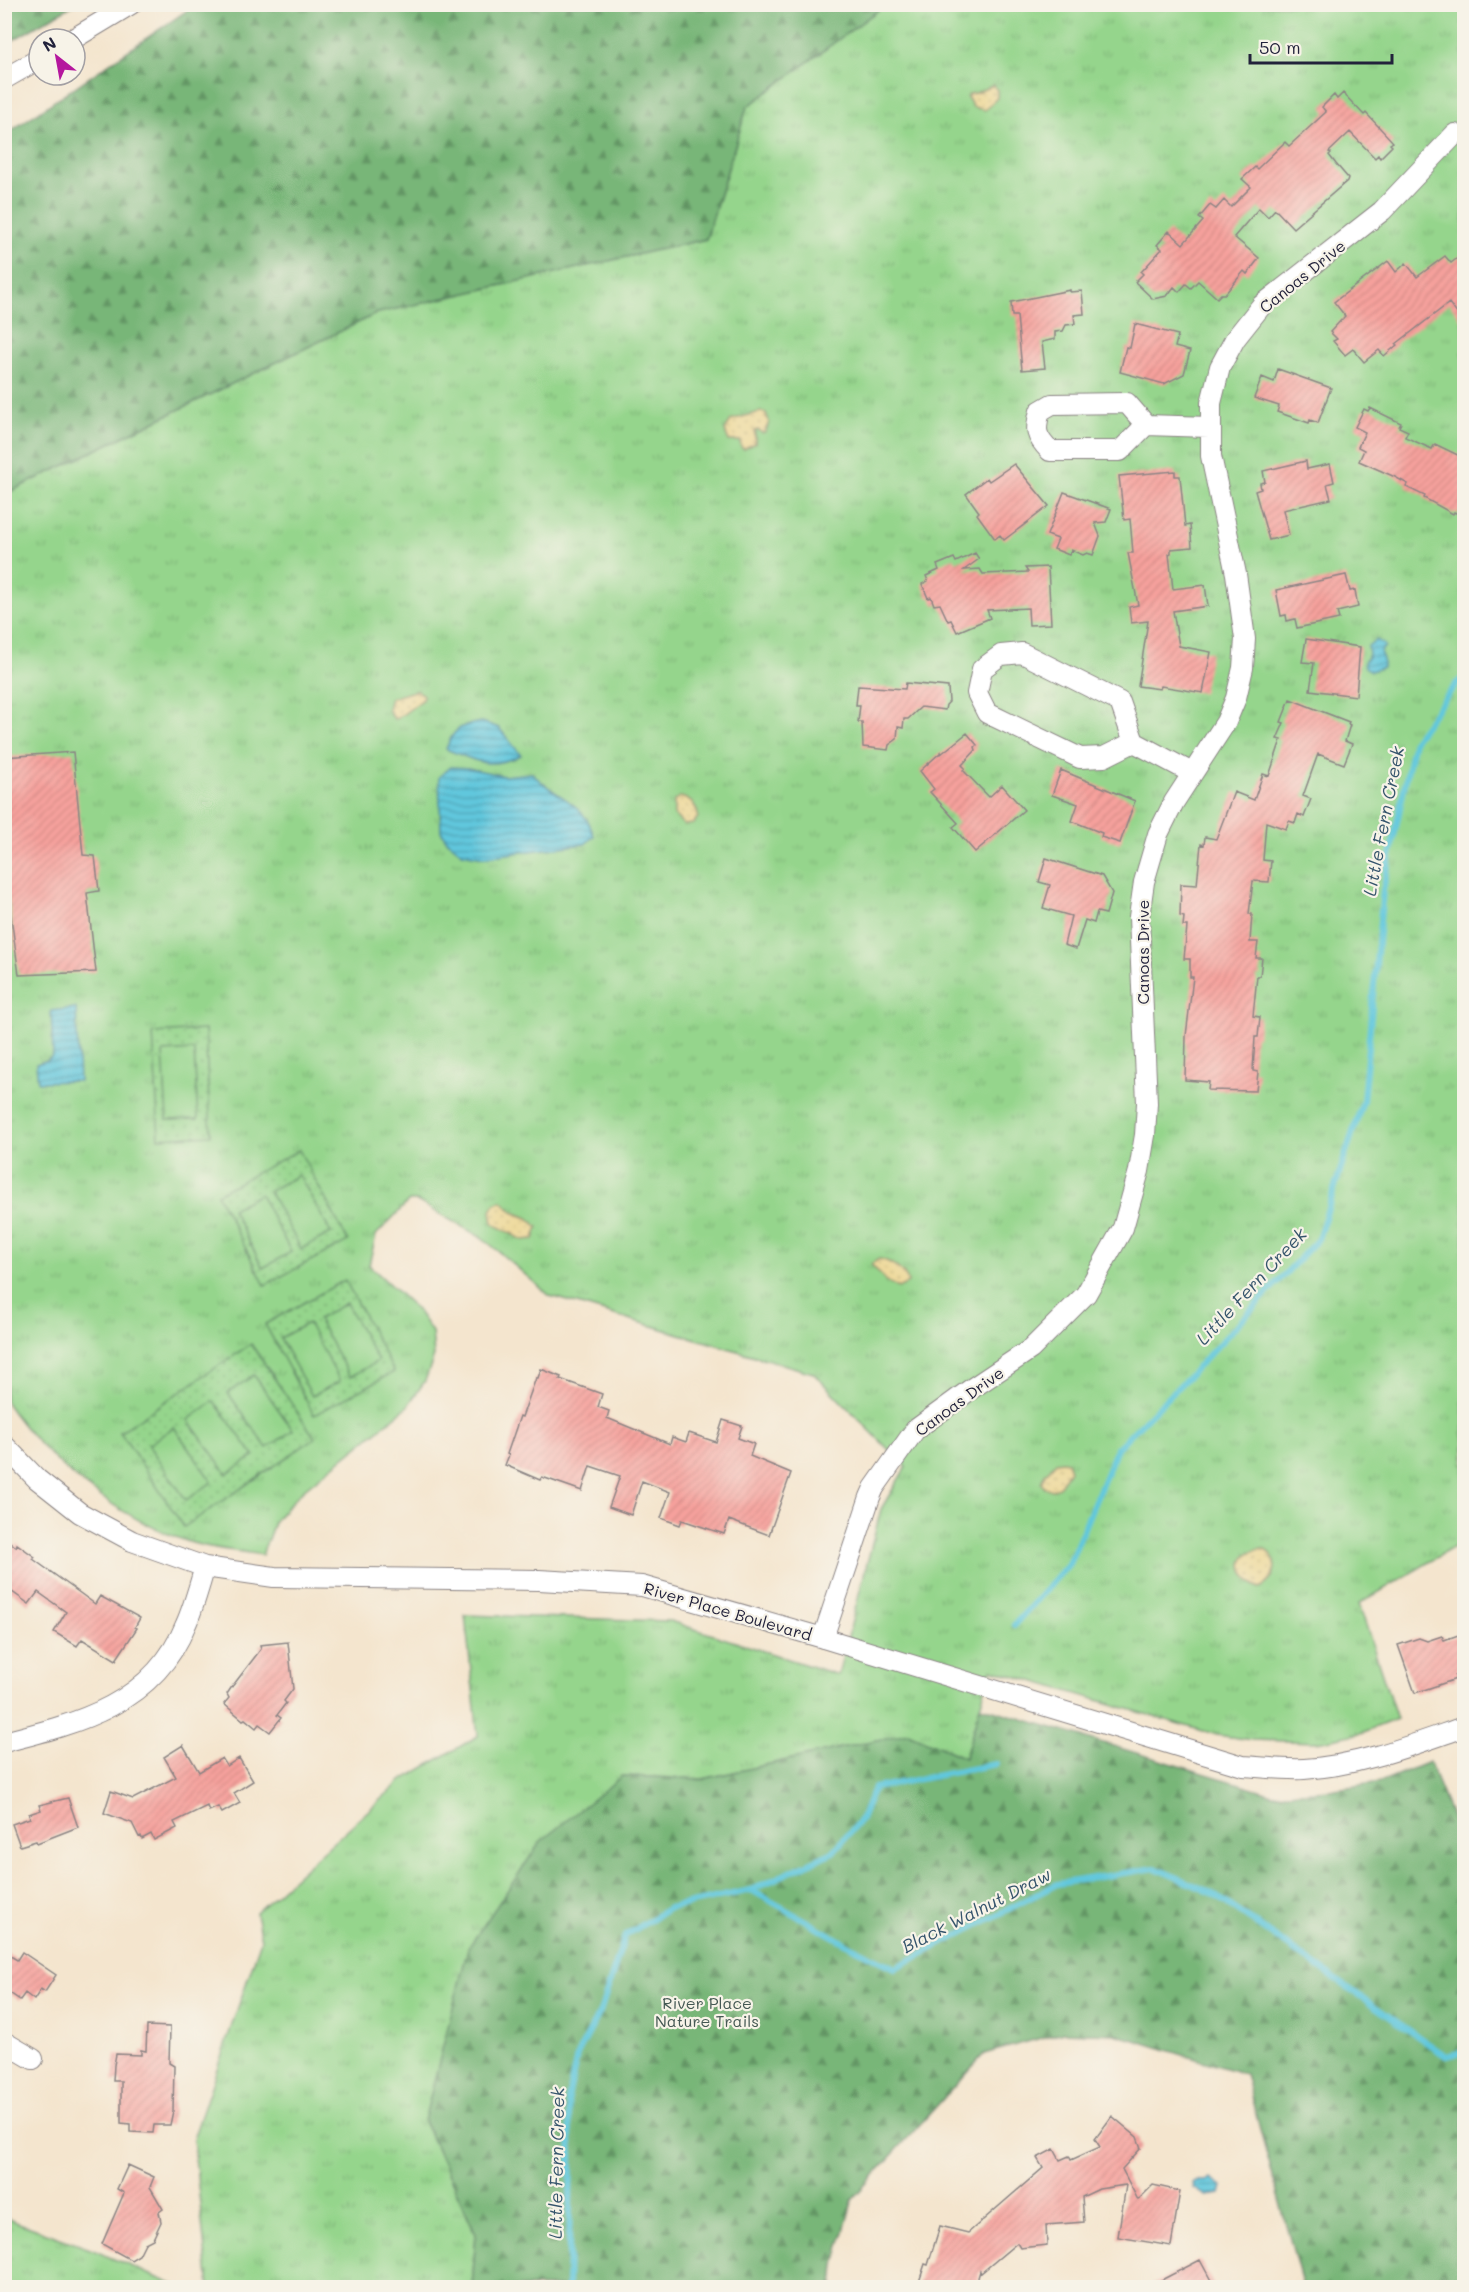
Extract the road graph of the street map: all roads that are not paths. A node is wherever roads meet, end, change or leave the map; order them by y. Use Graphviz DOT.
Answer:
graph roads {
  1 [pos="131,4"];
  2 [pos="87,31"];
  3 [pos="27,66"];
  4 [pos="4,79"];
  5 [pos="1455,134"];
  6 [pos="1146,425"];
  7 [pos="1209,427"];
  8 [pos="1134,741"];
  9 [pos="1192,773"];
  10 [pos="4,1445"];
  11 [pos="205,1567"];
  12 [pos="823,1638"];
  13 [pos="1464,1727"];
  14 [pos="4,1742"];
  15 [pos="4,2042"];
  16 [pos="33,2060"];
  1 -- 2 [label="street"];
  3 -- 4 [label="street"];
  5 -- 7 [label="street, Canoas Drive"];
  6 -- 6 [label="street"];
  6 -- 7 [label="street"];
  7 -- 9 [label="street, Canoas Drive"];
  8 -- 8 [label="street"];
  8 -- 9 [label="street"];
  9 -- 12 [label="street, Canoas Drive"];
  10 -- 11 [label="street, River Place Boulevard"];
  11 -- 12 [label="street, River Place Boulevard"];
  11 -- 14 [label="street"];
  12 -- 13 [label="street, River Place Boulevard"];
  15 -- 16 [label="street"];
}
